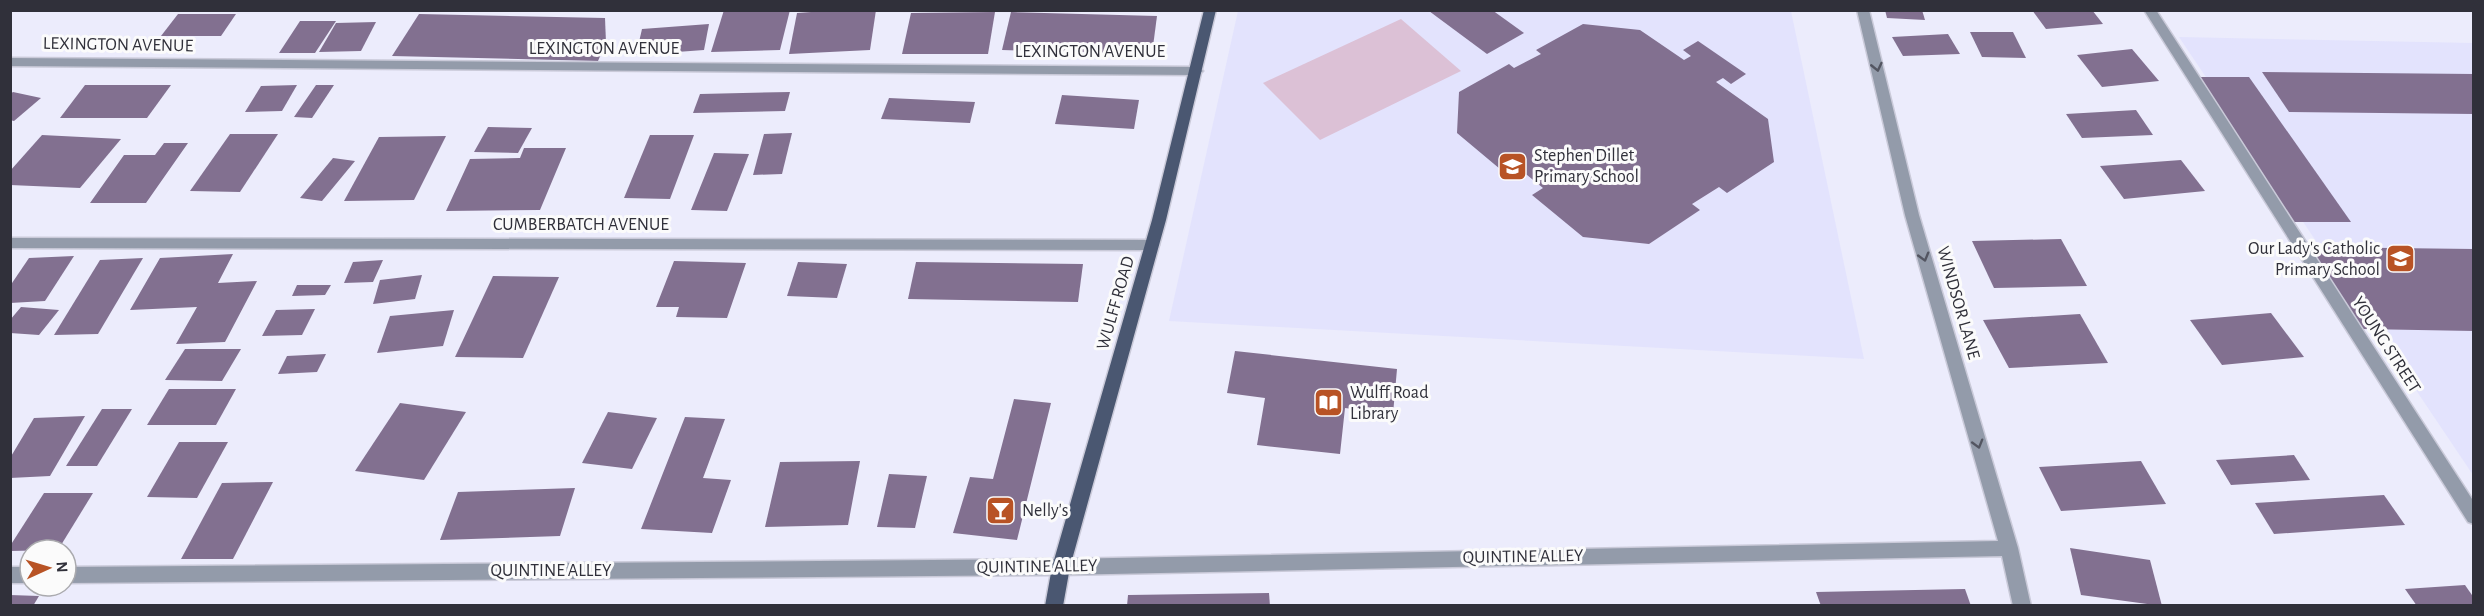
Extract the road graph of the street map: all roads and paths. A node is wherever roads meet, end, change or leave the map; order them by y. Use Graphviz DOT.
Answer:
graph roads {
  1 [pos="1210,10"];
  2 [pos="1863,10"];
  3 [pos="2150,10"];
  4 [pos="10,62"];
  5 [pos="1197,71"];
  6 [pos="10,243"];
  7 [pos="1152,245"];
  8 [pos="2474,517"];
  9 [pos="2009,548"];
  10 [pos="1061,567"];
  11 [pos="78,575"];
  12 [pos="1054,606"];
  13 [pos="2022,606"];
  1 -- 5 [label="main road, WULFF ROAD"];
  2 -- 9 [label="street, WINDSOR LANE, one-way"];
  3 -- 8 [label="street, YOUNG STREET"];
  4 -- 5 [label="street, LEXINGTON AVENUE"];
  5 -- 7 [label="main road, WULFF ROAD"];
  6 -- 7 [label="street, CUMBERBATCH AVENUE"];
  7 -- 10 [label="main road, WULFF ROAD"];
  9 -- 10 [label="street, QUINTINE ALLEY"];
  9 -- 13 [label="street, WINDSOR LANE"];
  10 -- 11 [label="street, QUINTINE ALLEY"];
  10 -- 12 [label="main road, WULFF ROAD"];
}
